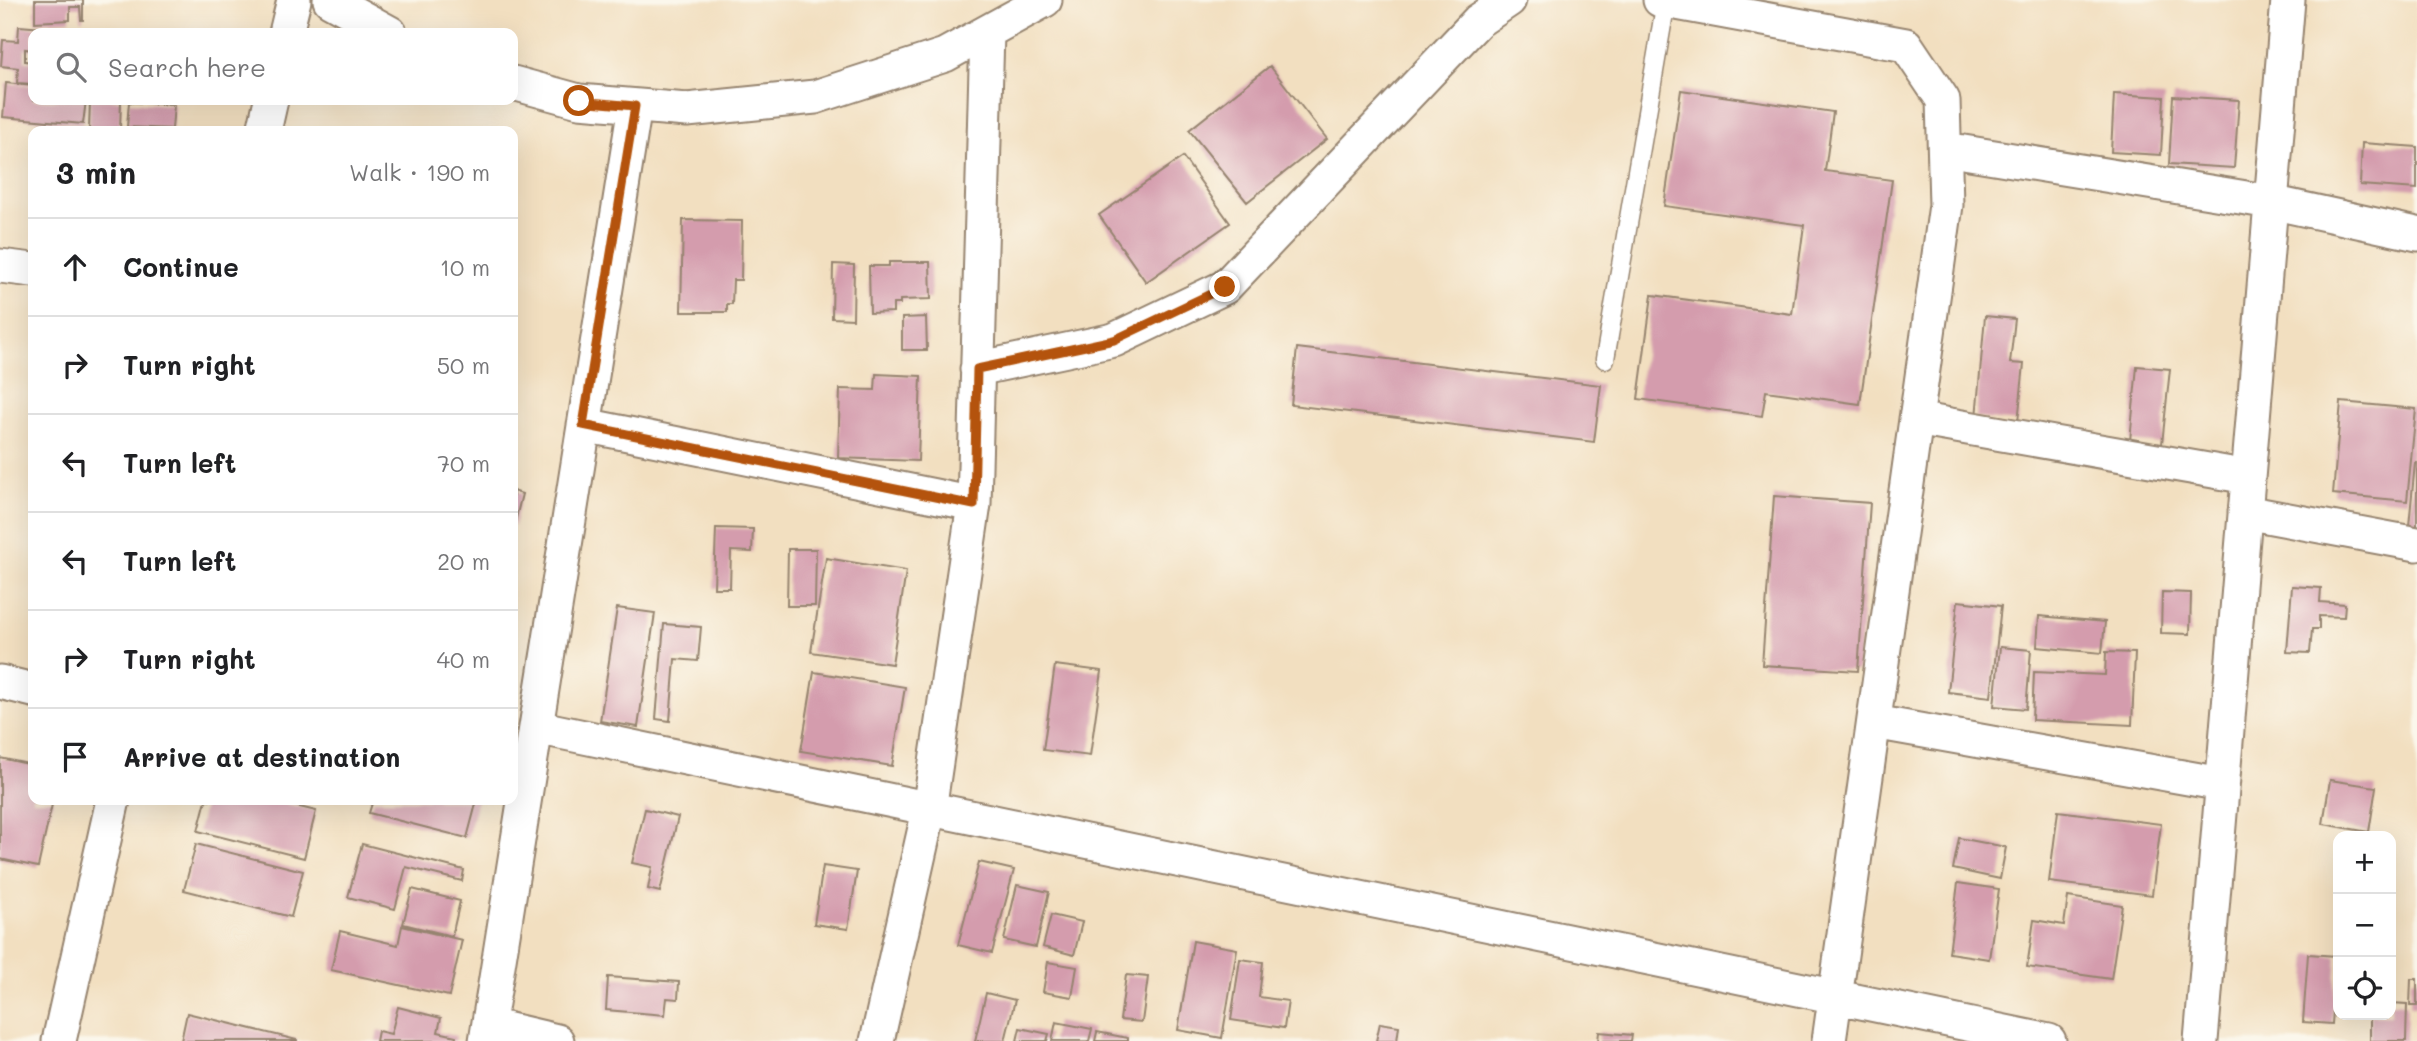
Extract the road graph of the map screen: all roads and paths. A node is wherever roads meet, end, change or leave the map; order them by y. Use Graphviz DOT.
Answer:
graph roads {
  1 [pos="294,0"];
  2 [pos="330,0"];
  3 [pos="1045,0"];
  4 [pos="1509,0"];
  5 [pos="2288,0"];
  6 [pos="1663,1"];
  7 [pos="287,28"];
  8 [pos="380,28"];
  9 [pos="986,32"];
  10 [pos="518,84"];
  11 [pos="270,105"];
  12 [pos="635,106"];
  13 [pos="265,126"];
  14 [pos="1945,149"];
  15 [pos="2271,202"];
  16 [pos="2417,234"];
  17 [pos="0,266"];
  18 [pos="28,269"];
  19 [pos="1605,359"];
  20 [pos="977,369"];
  21 [pos="1916,419"];
  22 [pos="583,425"];
  23 [pos="2248,477"];
  24 [pos="974,505"];
  25 [pos="2245,512"];
  26 [pos="2417,544"];
  27 [pos="0,682"];
  28 [pos="28,689"];
  29 [pos="1874,722"];
  30 [pos="536,727"];
  31 [pos="2222,784"];
  32 [pos="112,805"];
  33 [pos="929,810"];
  34 [pos="1836,997"];
  35 [pos="488,1033"];
  36 [pos="59,1041"];
  37 [pos="557,1041"];
  38 [pos="877,1041"];
  39 [pos="1829,1041"];
  40 [pos="2049,1041"];
  41 [pos="2201,1041"];
  1 -- 7 [label="street"];
  2 -- 8 [label="street"];
  3 -- 9 [label="street"];
  4 -- 20 [label="street"];
  5 -- 15 [label="street"];
  6 -- 14 [label="street"];
  6 -- 19 [label="lane"];
  9 -- 12 [label="street"];
  9 -- 20 [label="street"];
  10 -- 12 [label="street"];
  11 -- 13 [label="street"];
  12 -- 22 [label="street"];
  14 -- 15 [label="street"];
  14 -- 21 [label="street"];
  15 -- 16 [label="street"];
  15 -- 23 [label="street"];
  17 -- 18 [label="street"];
  20 -- 24 [label="street"];
  21 -- 23 [label="street"];
  21 -- 29 [label="street"];
  22 -- 24 [label="street"];
  22 -- 30 [label="street"];
  23 -- 25 [label="street"];
  24 -- 33 [label="street"];
  25 -- 26 [label="street"];
  25 -- 31 [label="street"];
  27 -- 28 [label="street"];
  29 -- 31 [label="street"];
  29 -- 34 [label="street"];
  30 -- 33 [label="street"];
  30 -- 35 [label="street"];
  31 -- 41 [label="street"];
  32 -- 36 [label="street"];
  33 -- 34 [label="street"];
  33 -- 38 [label="street"];
  34 -- 39 [label="street"];
  34 -- 40 [label="street"];
  35 -- 37 [label="street"];
}
